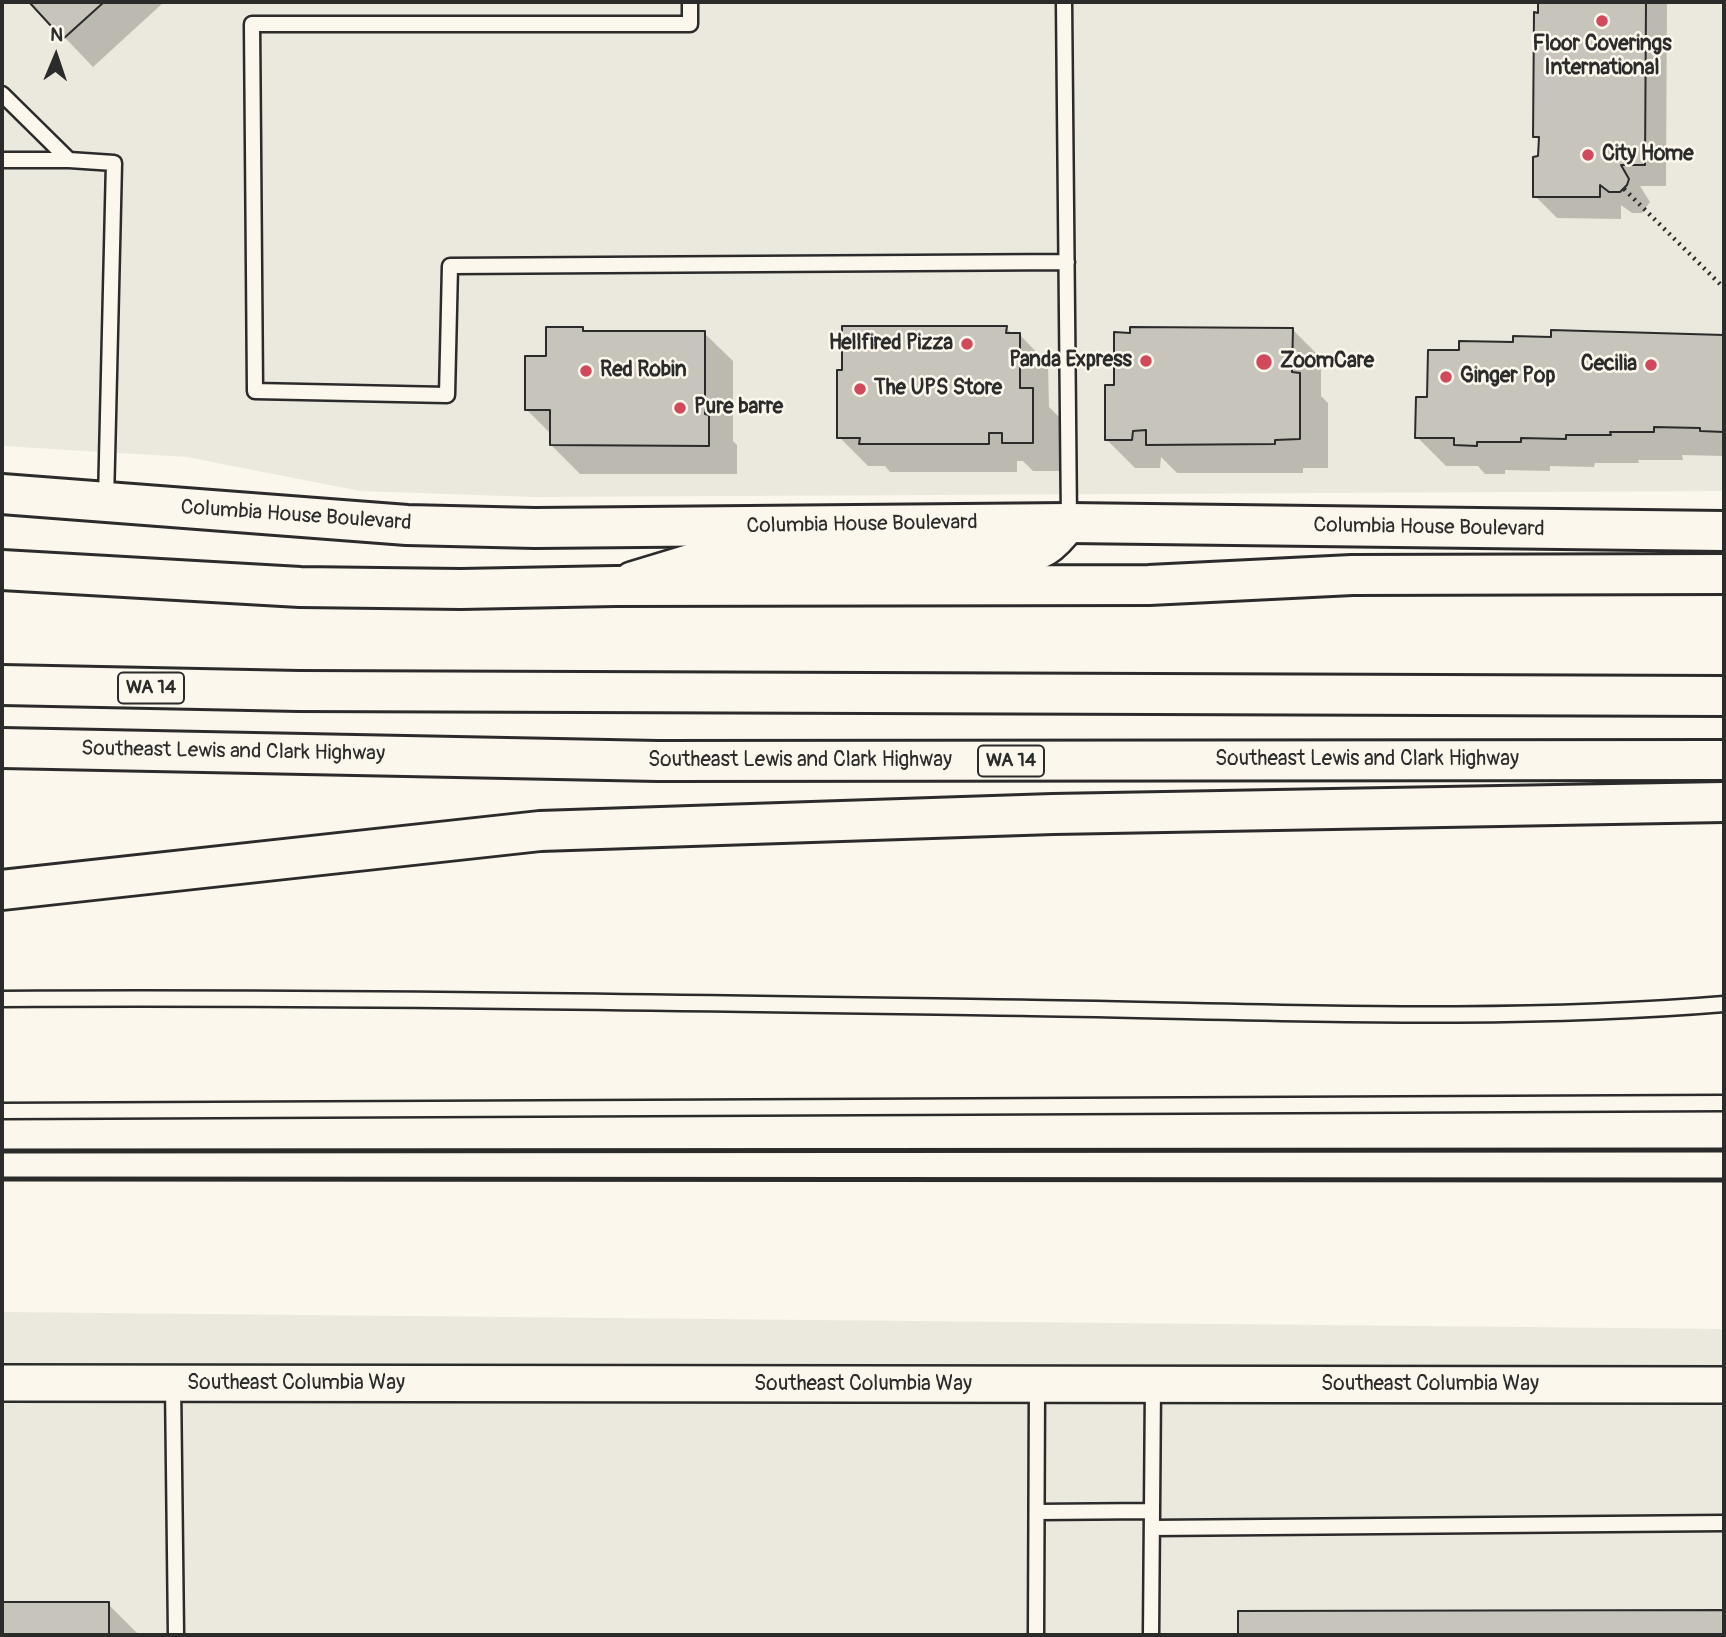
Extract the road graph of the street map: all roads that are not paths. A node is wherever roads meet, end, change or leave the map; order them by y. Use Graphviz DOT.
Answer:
graph roads {
  1 [pos="690,2"];
  2 [pos="1064,2"];
  3 [pos="2,94"];
  4 [pos="2,160"];
  5 [pos="69,160"];
  6 [pos="1067,262"];
  7 [pos="2,495"];
  8 [pos="106,501"];
  9 [pos="1069,523"];
  10 [pos="1724,531"];
  11 [pos="2,570"];
  12 [pos="1724,574"];
  13 [pos="615,586"];
  14 [pos="2,685"];
  15 [pos="1724,696"];
  16 [pos="2,748"];
  17 [pos="1724,760"];
  18 [pos="1724,802"];
  19 [pos="2,890"];
  20 [pos="2,999"];
  21 [pos="1724,1004"];
  22 [pos="1724,1103"];
  23 [pos="2,1111"];
  24 [pos="2,1383"];
  25 [pos="173,1383"];
  26 [pos="1037,1385"];
  27 [pos="1153,1385"];
  28 [pos="1724,1385"];
  29 [pos="1152,1511"];
  30 [pos="1037,1512"];
  31 [pos="1724,1523"];
  32 [pos="1152,1528"];
  33 [pos="176,1635"];
  34 [pos="1036,1635"];
  35 [pos="1150,1635"];
  1 -- 6 [label="lane"];
  2 -- 6 [label="lane"];
  3 -- 5 [label="lane"];
  4 -- 5 [label="lane"];
  5 -- 8 [label="lane"];
  6 -- 9 [label="lane"];
  7 -- 8 [label="main road, Columbia House Boulevard"];
  8 -- 9 [label="main road, Columbia House Boulevard"];
  9 -- 10 [label="main road, Columbia House Boulevard"];
  9 -- 13 [label="street"];
  11 -- 13 [label="main road"];
  12 -- 13 [label="main road"];
  14 -- 15 [label="main road, WA 14"];
  16 -- 17 [label="main road, Southeast Lewis and Clark Highway / WA 14"];
  18 -- 19 [label="main road"];
  20 -- 21 [label="lane"];
  22 -- 23 [label="lane"];
  24 -- 25 [label="street, Southeast Columbia Way"];
  25 -- 26 [label="street, Southeast Columbia Way"];
  25 -- 33 [label="lane"];
  26 -- 27 [label="street, Southeast Columbia Way"];
  26 -- 30 [label="lane"];
  27 -- 28 [label="street, Southeast Columbia Way"];
  27 -- 29 [label="lane"];
  29 -- 30 [label="lane"];
  29 -- 32 [label="lane"];
  30 -- 34 [label="lane"];
  31 -- 32 [label="lane"];
  32 -- 35 [label="lane"];
}
